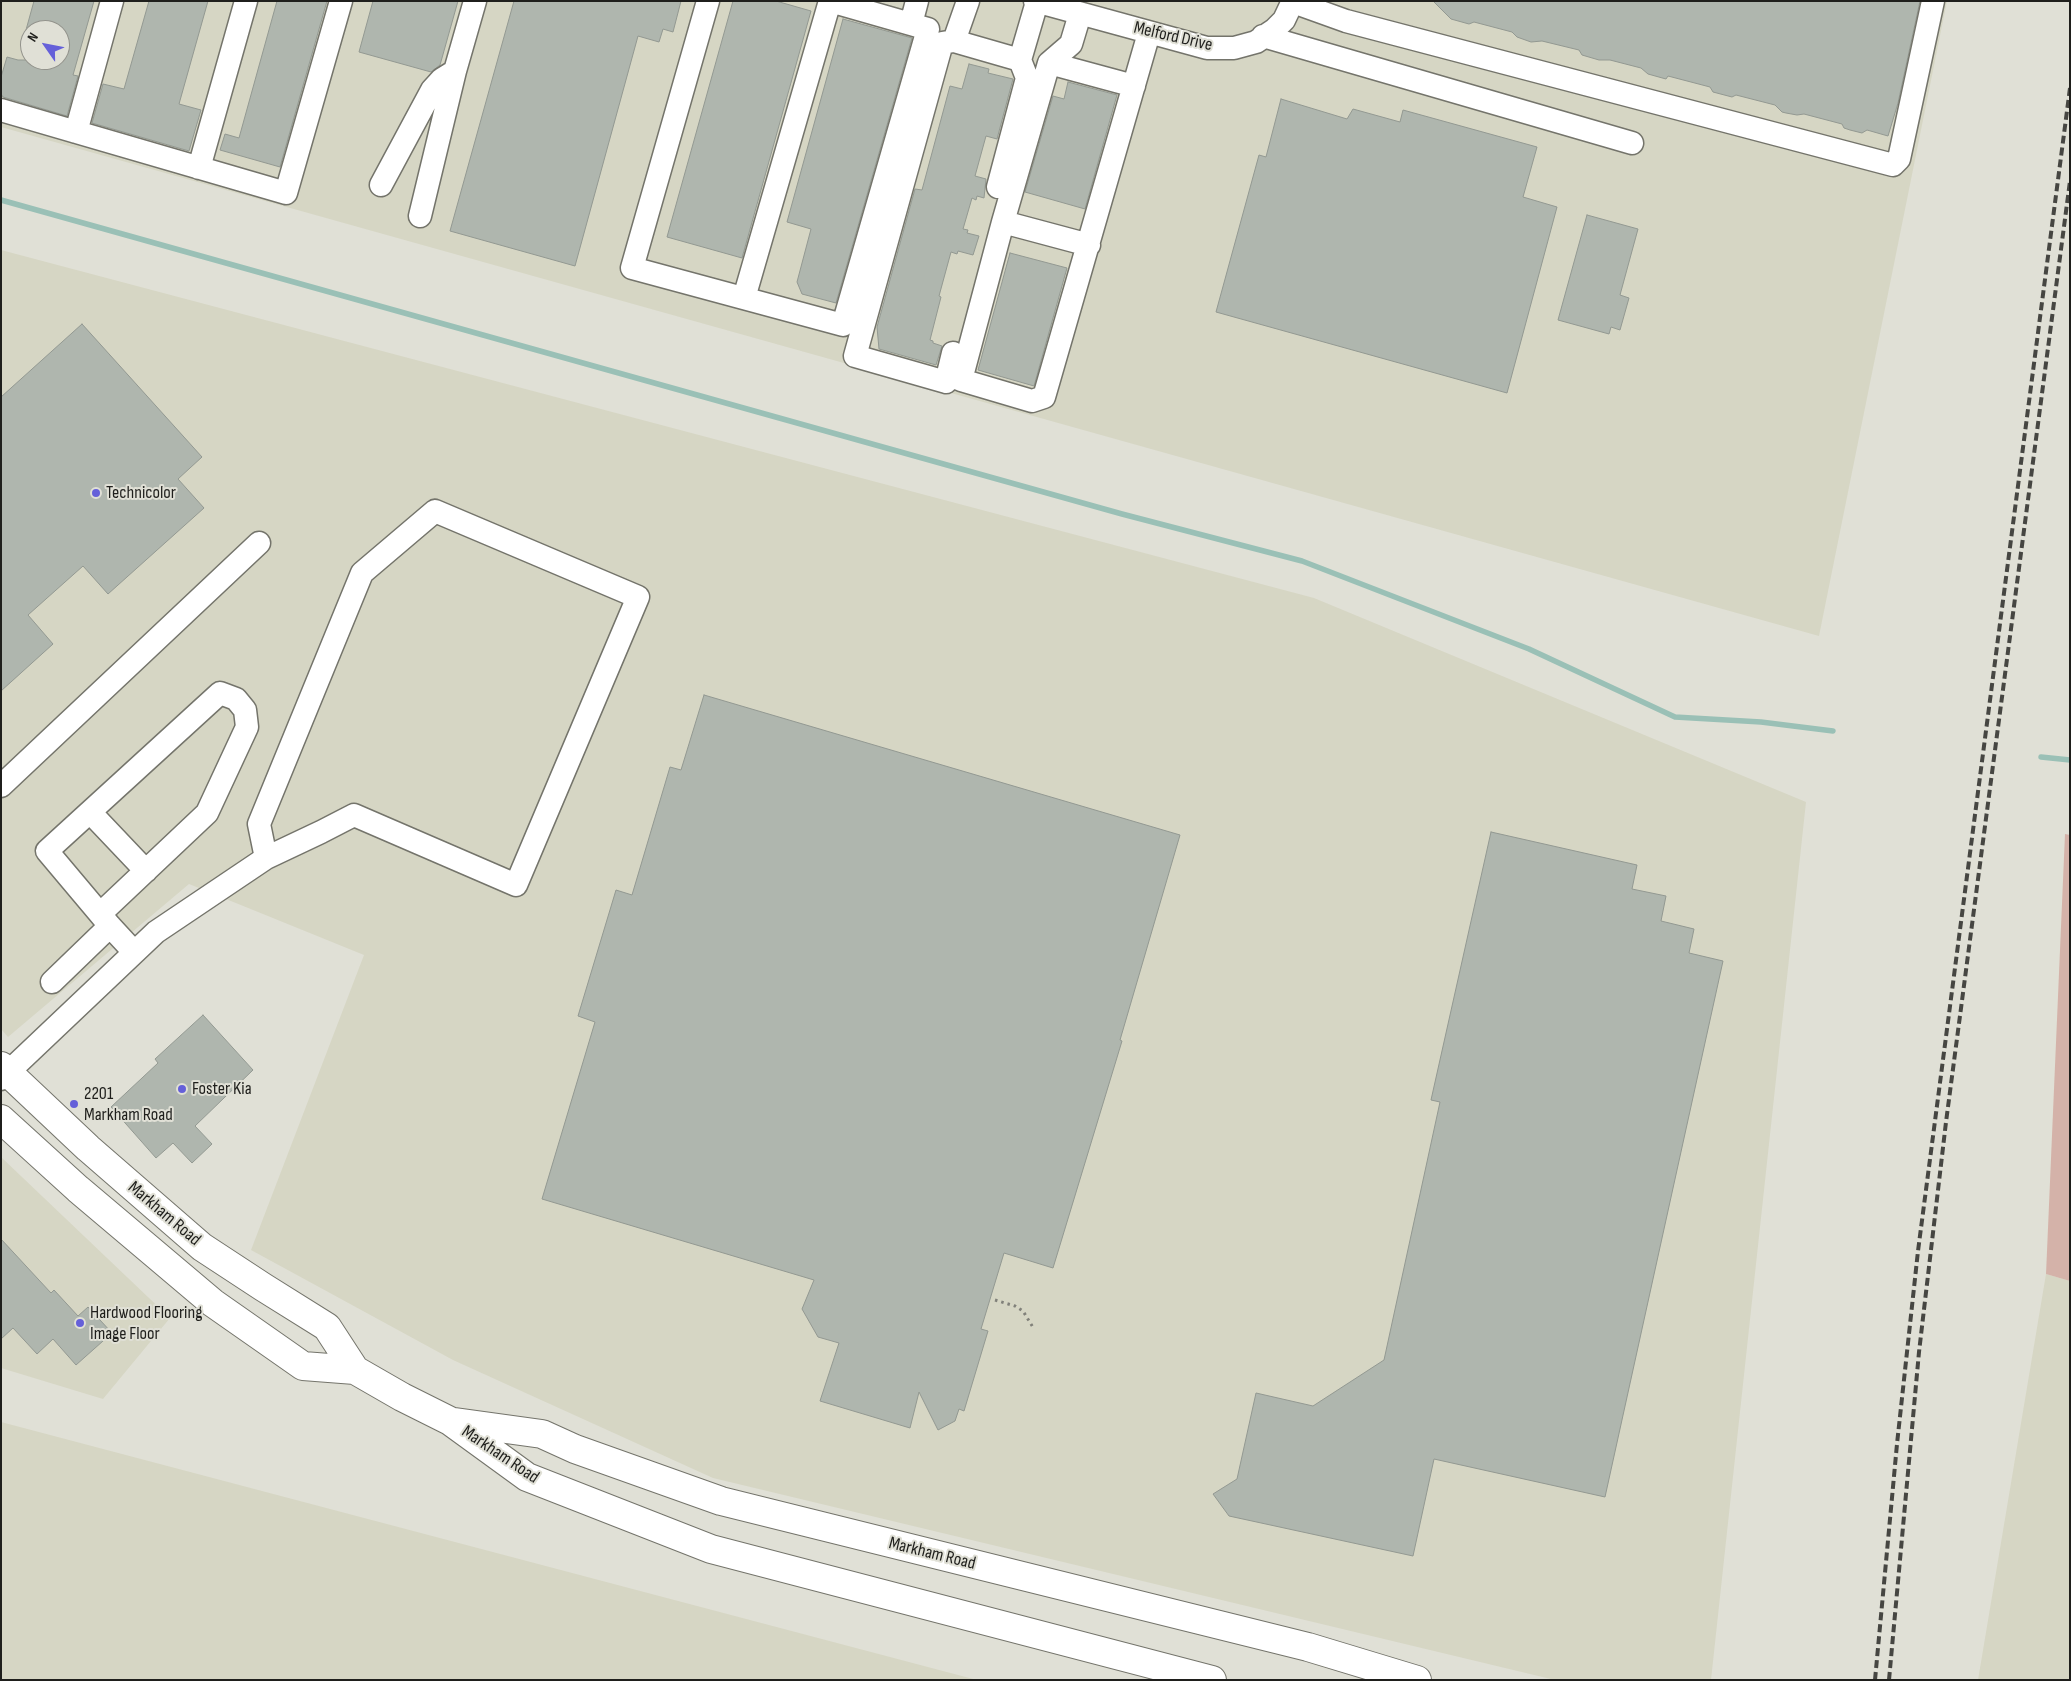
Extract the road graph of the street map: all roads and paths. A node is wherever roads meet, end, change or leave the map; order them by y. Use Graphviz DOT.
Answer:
graph roads {
  1 [pos="112,1"];
  2 [pos="246,1"];
  3 [pos="341,1"];
  4 [pos="475,1"];
  5 [pos="708,1"];
  6 [pos="830,1"];
  7 [pos="917,1"];
  8 [pos="968,1"];
  9 [pos="1036,1"];
  10 [pos="1293,1"];
  11 [pos="1933,1"];
  12 [pos="1080,14"];
  13 [pos="911,24"];
  14 [pos="1150,33"];
  15 [pos="1263,36"];
  16 [pos="954,41"];
  17 [pos="1020,60"];
  18 [pos="1049,63"];
  19 [pos="455,71"];
  20 [pos="1134,86"];
  21 [pos="1,110"];
  22 [pos="76,132"];
  23 [pos="1632,143"];
  24 [pos="199,168"];
  25 [pos="381,185"];
  26 [pos="420,216"];
  27 [pos="1003,222"];
  28 [pos="1089,245"];
  29 [pos="744,298"];
  30 [pos="259,543"];
  31 [pos="1,786"];
  32 [pos="90,812"];
  33 [pos="266,858"];
  34 [pos="146,871"];
  35 [pos="105,920"];
  36 [pos="134,952"];
  37 [pos="52,982"];
  38 [pos="3,1073"];
  39 [pos="1,1120"];
  40 [pos="995,1300"];
  41 [pos="1034,1329"];
  42 [pos="354,1370"];
  43 [pos="450,1421"];
  44 [pos="1212,1680"];
  45 [pos="1417,1680"];
  1 -- 22 [label="street"];
  2 -- 24 [label="street"];
  3 -- 24 [label="street"];
  4 -- 19 [label="street"];
  5 -- 29 [label="street"];
  6 -- 13 [label="street"];
  6 -- 29 [label="street"];
  7 -- 13 [label="street"];
  8 -- 16 [label="street"];
  9 -- 12 [label="street, Melford Drive"];
  9 -- 17 [label="street"];
  10 -- 11 [label="street"];
  10 -- 15 [label="street, Melford Drive"];
  12 -- 14 [label="street, Melford Drive"];
  12 -- 18 [label="street"];
  13 -- 29 [label="street"];
  14 -- 15 [label="street, Melford Drive"];
  14 -- 20 [label="street"];
  15 -- 23 [label="street"];
  16 -- 17 [label="street"];
  16 -- 17 [label="street"];
  18 -- 20 [label="street"];
  18 -- 27 [label="street"];
  19 -- 25 [label="street"];
  19 -- 26 [label="street"];
  20 -- 28 [label="street"];
  21 -- 22 [label="street"];
  22 -- 24 [label="street"];
  27 -- 28 [label="street"];
  27 -- 28 [label="street"];
  30 -- 31 [label="street"];
  32 -- 34 [label="street"];
  32 -- 34 [label="street"];
  32 -- 35 [label="street"];
  33 -- 33 [label="street"];
  33 -- 36 [label="street"];
  34 -- 35 [label="street"];
  35 -- 36 [label="street"];
  35 -- 37 [label="street"];
  36 -- 38 [label="street"];
  38 -- 42 [label="main road, Markham Road"];
  39 -- 42 [label="main road, Markham Road"];
  40 -- 41 [label="path"];
  42 -- 43 [label="main road, Markham Road"];
  43 -- 44 [label="main road, Markham Road"];
  43 -- 45 [label="main road, Markham Road"];
}
